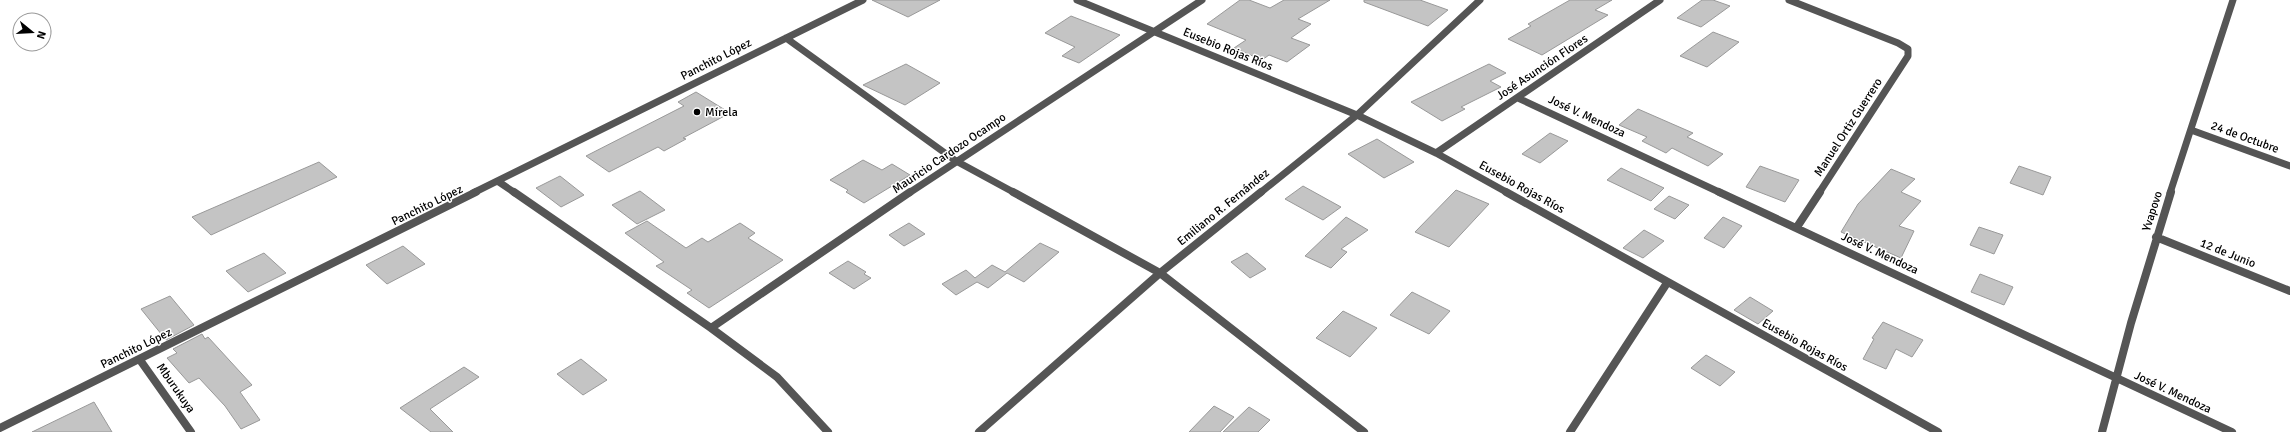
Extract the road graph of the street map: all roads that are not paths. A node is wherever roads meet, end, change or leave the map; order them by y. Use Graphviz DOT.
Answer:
graph roads {
  1 [pos="863,0"];
  2 [pos="1077,0"];
  3 [pos="1202,0"];
  4 [pos="1660,0"];
  5 [pos="1789,0"];
  6 [pos="2233,0"];
  7 [pos="1476,1"];
  8 [pos="1155,32"];
  9 [pos="786,38"];
  10 [pos="1518,98"];
  11 [pos="1357,116"];
  12 [pos="2191,130"];
  13 [pos="1436,152"];
  14 [pos="956,161"];
  15 [pos="2290,166"];
  16 [pos="500,182"];
  17 [pos="1797,227"];
  18 [pos="2156,237"];
  19 [pos="1160,273"];
  20 [pos="1668,283"];
  21 [pos="2290,291"];
  22 [pos="711,328"];
  23 [pos="140,360"];
  24 [pos="2115,378"];
  25 [pos="0,428"];
  26 [pos="191,432"];
  27 [pos="828,432"];
  28 [pos="979,432"];
  29 [pos="1364,432"];
  30 [pos="1570,432"];
  31 [pos="1938,432"];
  32 [pos="2102,432"];
  33 [pos="2232,432"];
  1 -- 9 [label="street, Panchito López"];
  2 -- 8 [label="street, Eusebio Rojas Ríos"];
  3 -- 8 [label="street, Mauricio Cardozo Ocampo"];
  4 -- 10 [label="street, José Asunción Flores"];
  5 -- 17 [label="street, Manuel Ortiz Guerrero"];
  6 -- 12 [label="street, Yvapovo"];
  7 -- 11 [label="street, Emiliano R. Fernández"];
  8 -- 11 [label="street, Eusebio Rojas Ríos"];
  8 -- 14 [label="street, Mauricio Cardozo Ocampo"];
  9 -- 14 [label="street"];
  9 -- 16 [label="street, Panchito López"];
  10 -- 13 [label="street, José Asunción Flores"];
  10 -- 17 [label="street, José V. Mendoza"];
  11 -- 13 [label="street, Eusebio Rojas Ríos"];
  11 -- 19 [label="street, Emiliano R. Fernández"];
  12 -- 15 [label="street, 24 de Octubre"];
  12 -- 18 [label="street, Yvapovo"];
  13 -- 20 [label="street, Eusebio Rojas Ríos"];
  14 -- 19 [label="street"];
  14 -- 22 [label="street, Mauricio Cardozo Ocampo"];
  16 -- 22 [label="street"];
  16 -- 23 [label="street, Panchito López"];
  17 -- 24 [label="street, José V. Mendoza"];
  18 -- 21 [label="street, 12 de Junio"];
  18 -- 24 [label="street, Yvapovo"];
  19 -- 28 [label="street, Emiliano R. Fernández"];
  19 -- 29 [label="street"];
  20 -- 30 [label="street"];
  20 -- 31 [label="street, Eusebio Rojas Ríos"];
  22 -- 27 [label="street"];
  23 -- 25 [label="street, Panchito López"];
  23 -- 26 [label="street, Mburukuya"];
  24 -- 32 [label="street, Yvapovo"];
  24 -- 33 [label="street, José V. Mendoza"];
}
